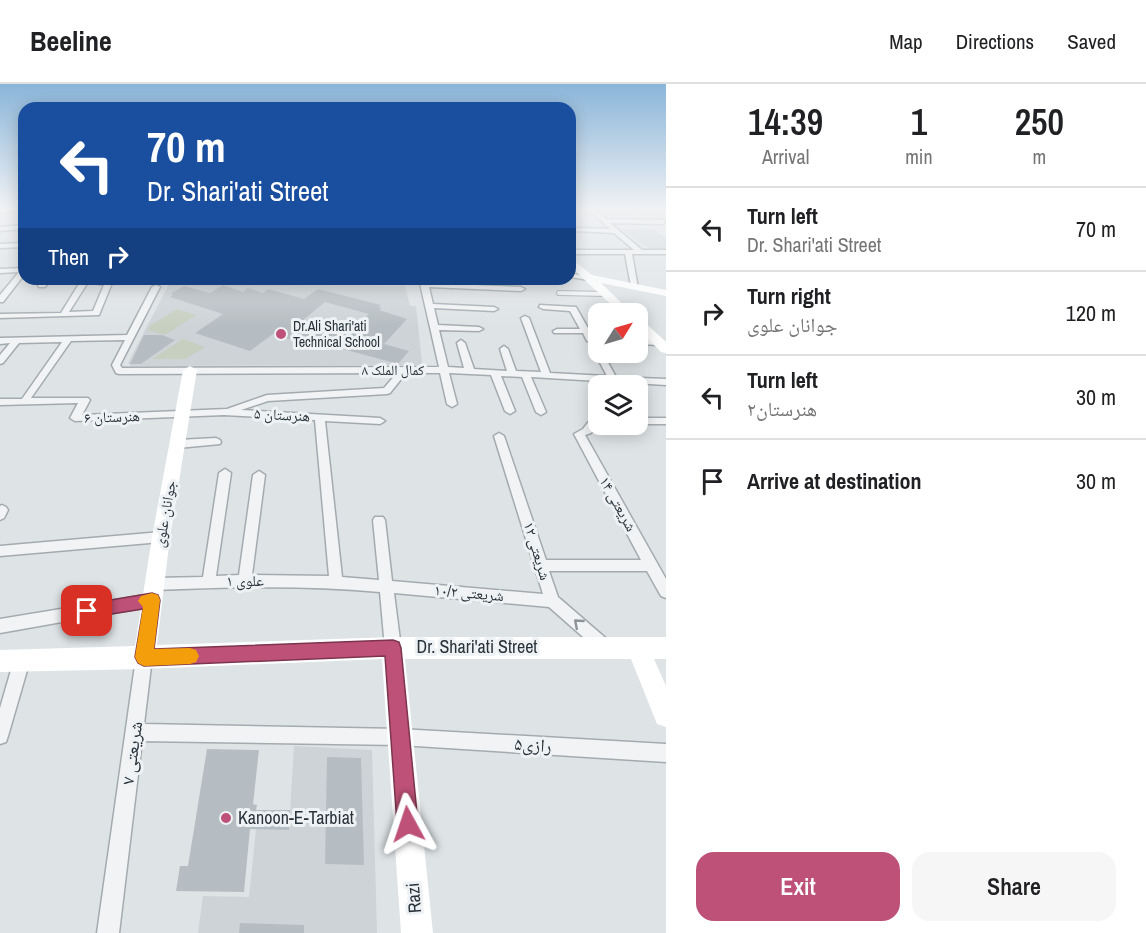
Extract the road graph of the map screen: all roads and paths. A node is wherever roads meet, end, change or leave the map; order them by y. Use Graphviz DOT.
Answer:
graph roads {
  1 [pos="599,249"];
  2 [pos="636,249"];
  3 [pos="576,252"];
  4 [pos="602,252"];
  5 [pos="628,252"];
  6 [pos="640,252"];
  7 [pos="666,252"];
  8 [pos="576,266"];
  9 [pos="18,270"];
  10 [pos="0,271"];
  11 [pos="576,276"];
  12 [pos="18,278"];
  13 [pos="589,278"];
  14 [pos="82,285"];
  15 [pos="107,285"];
  16 [pos="425,285"];
  17 [pos="466,285"];
  18 [pos="635,286"];
  19 [pos="156,287"];
  20 [pos="521,289"];
  21 [pos="559,293"];
  22 [pos="607,294"];
  23 [pos="665,294"];
  24 [pos="0,300"];
  25 [pos="616,303"];
  26 [pos="430,306"];
  27 [pos="543,307"];
  28 [pos="494,309"];
  29 [pos="63,315"];
  30 [pos="0,316"];
  31 [pos="525,318"];
  32 [pos="435,327"];
  33 [pos="479,329"];
  34 [pos="557,331"];
  35 [pos="585,331"];
  36 [pos="648,331"];
  37 [pos="588,335"];
  38 [pos="130,337"];
  39 [pos="68,339"];
  40 [pos="0,341"];
  41 [pos="16,341"];
  42 [pos="648,342"];
  43 [pos="461,343"];
  44 [pos="663,344"];
  45 [pos="504,349"];
  46 [pos="0,361"];
  47 [pos="190,370"];
  48 [pos="404,370"];
  49 [pos="445,370"];
  50 [pos="470,372"];
  51 [pos="495,373"];
  52 [pos="513,374"];
  53 [pos="525,374"];
  54 [pos="547,376"];
  55 [pos="588,378"];
  56 [pos="648,381"];
  57 [pos="666,382"];
  58 [pos="0,402"];
  59 [pos="24,402"];
  60 [pos="452,404"];
  61 [pos="510,411"];
  62 [pos="224,412"];
  63 [pos="541,412"];
  64 [pos="184,414"];
  65 [pos="320,417"];
  66 [pos="380,421"];
  67 [pos="648,421"];
  68 [pos="666,421"];
  69 [pos="588,430"];
  70 [pos="500,436"];
  71 [pos="216,442"];
  72 [pos="178,444"];
  73 [pos="225,473"];
  74 [pos="259,474"];
  75 [pos="379,520"];
  76 [pos="160,537"];
  77 [pos="0,551"];
  78 [pos="651,565"];
  79 [pos="543,566"];
  80 [pos="209,581"];
  81 [pos="245,581"];
  82 [pos="336,582"];
  83 [pos="386,585"];
  84 [pos="153,592"];
  85 [pos="666,592"];
  86 [pos="552,601"];
  87 [pos="0,626"];
  88 [pos="604,647"];
  89 [pos="638,647"];
  90 [pos="393,648"];
  91 [pos="666,648"];
  92 [pos="144,657"];
  93 [pos="11,661"];
  94 [pos="666,715"];
  95 [pos="135,732"];
  96 [pos="0,736"];
  97 [pos="400,737"];
  98 [pos="666,753"];
  99 [pos="108,933"];
  100 [pos="417,933"];
  1 -- 4 [label="street"];
  2 -- 6 [label="street"];
  3 -- 4 [label="street"];
  4 -- 5 [label="street"];
  5 -- 6 [label="street"];
  5 -- 18 [label="street"];
  6 -- 7 [label="street"];
  8 -- 13 [label="main road"];
  9 -- 10 [label="street"];
  11 -- 13 [label="street"];
  12 -- 24 [label="street"];
  13 -- 18 [label="main road"];
  13 -- 22 [label="main road"];
  14 -- 29 [label="street"];
  15 -- 29 [label="street"];
  16 -- 26 [label="street"];
  17 -- 20 [label="street"];
  18 -- 23 [label="main road"];
  19 -- 38 [label="street"];
  21 -- 22 [label="lane"];
  22 -- 25 [label="main road"];
  26 -- 28 [label="street"];
  26 -- 32 [label="street"];
  27 -- 35 [label="street"];
  29 -- 30 [label="street"];
  31 -- 54 [label="street"];
  32 -- 33 [label="street"];
  32 -- 49 [label="street"];
  34 -- 35 [label="street"];
  35 -- 37 [label="street"];
  36 -- 44 [label="main road"];
  38 -- 39 [label="street"];
  38 -- 47 [label="street, کمال الملک ۸"];
  39 -- 41 [label="street"];
  39 -- 59 [label="street"];
  40 -- 41 [label="street"];
  41 -- 46 [label="street"];
  42 -- 44 [label="street"];
  43 -- 50 [label="street"];
  45 -- 52 [label="street"];
  47 -- 48 [label="street, کمال الملک ۸"];
  47 -- 64 [label="main road, جوانان علوی"];
  48 -- 49 [label="street, کمال الملک ۸"];
  48 -- 62 [label="street"];
  49 -- 50 [label="street, کمال الملک ۸"];
  49 -- 60 [label="street"];
  50 -- 51 [label="street, کمال الملک ۸"];
  51 -- 52 [label="street, کمال الملک ۸"];
  51 -- 61 [label="street"];
  52 -- 53 [label="street, کمال الملک ۸"];
  53 -- 54 [label="street, کمال الملک ۸"];
  53 -- 63 [label="street"];
  54 -- 55 [label="street, کمال الملک ۸"];
  56 -- 57 [label="street, کمال الملک ۸"];
  58 -- 59 [label="street, هنرستان ۶"];
  59 -- 64 [label="street, هنرستان ۶"];
  62 -- 64 [label="street, هنرستان ۵"];
  62 -- 65 [label="street, هنرستان ۵"];
  64 -- 72 [label="main road, جوانان علوی"];
  65 -- 66 [label="street, هنرستان ۵"];
  65 -- 82 [label="street"];
  67 -- 68 [label="street"];
  69 -- 78 [label="street, شریعتی ۱۴"];
  70 -- 79 [label="street, شریعتی ۱۲"];
  71 -- 72 [label="street"];
  72 -- 76 [label="main road, جوانان علوی"];
  73 -- 80 [label="street"];
  74 -- 81 [label="street"];
  75 -- 83 [label="street"];
  76 -- 77 [label="street"];
  76 -- 84 [label="main road, جوانان علوی"];
  78 -- 79 [label="street"];
  78 -- 85 [label="street, شریعتی ۱۴"];
  79 -- 86 [label="street, شریعتی ۱۲"];
  80 -- 81 [label="street, علوی ۱"];
  80 -- 84 [label="street, علوی ۱"];
  81 -- 82 [label="street, علوی ۱"];
  82 -- 83 [label="street, علوی ۱"];
  83 -- 86 [label="street, شریعتی ۱۰/۲"];
  83 -- 90 [label="street"];
  84 -- 87 [label="street, علوی ۱"];
  84 -- 92 [label="main road, جوانان علوی"];
  88 -- 86 [label="street, شریعتی ۱۲, one-way"];
  88 -- 89 [label="main road, Dr. Shari'ati Street"];
  88 -- 90 [label="main road, Dr. Shari'ati Street"];
  89 -- 91 [label="main road, Dr. Shari'ati Street"];
  89 -- 94 [label="main road"];
  90 -- 92 [label="main road, Dr. Shari'ati Street"];
  90 -- 97 [label="main road, Razi"];
  92 -- 93 [label="main road, Dr. Shari'ati Street"];
  92 -- 95 [label="street, ۷ شریعتی"];
  93 -- 96 [label="street"];
  95 -- 97 [label="street, رازی۵"];
  95 -- 99 [label="street, ۷ شریعتی"];
  97 -- 98 [label="street, رازی۵"];
  97 -- 100 [label="main road, Razi"];
}
